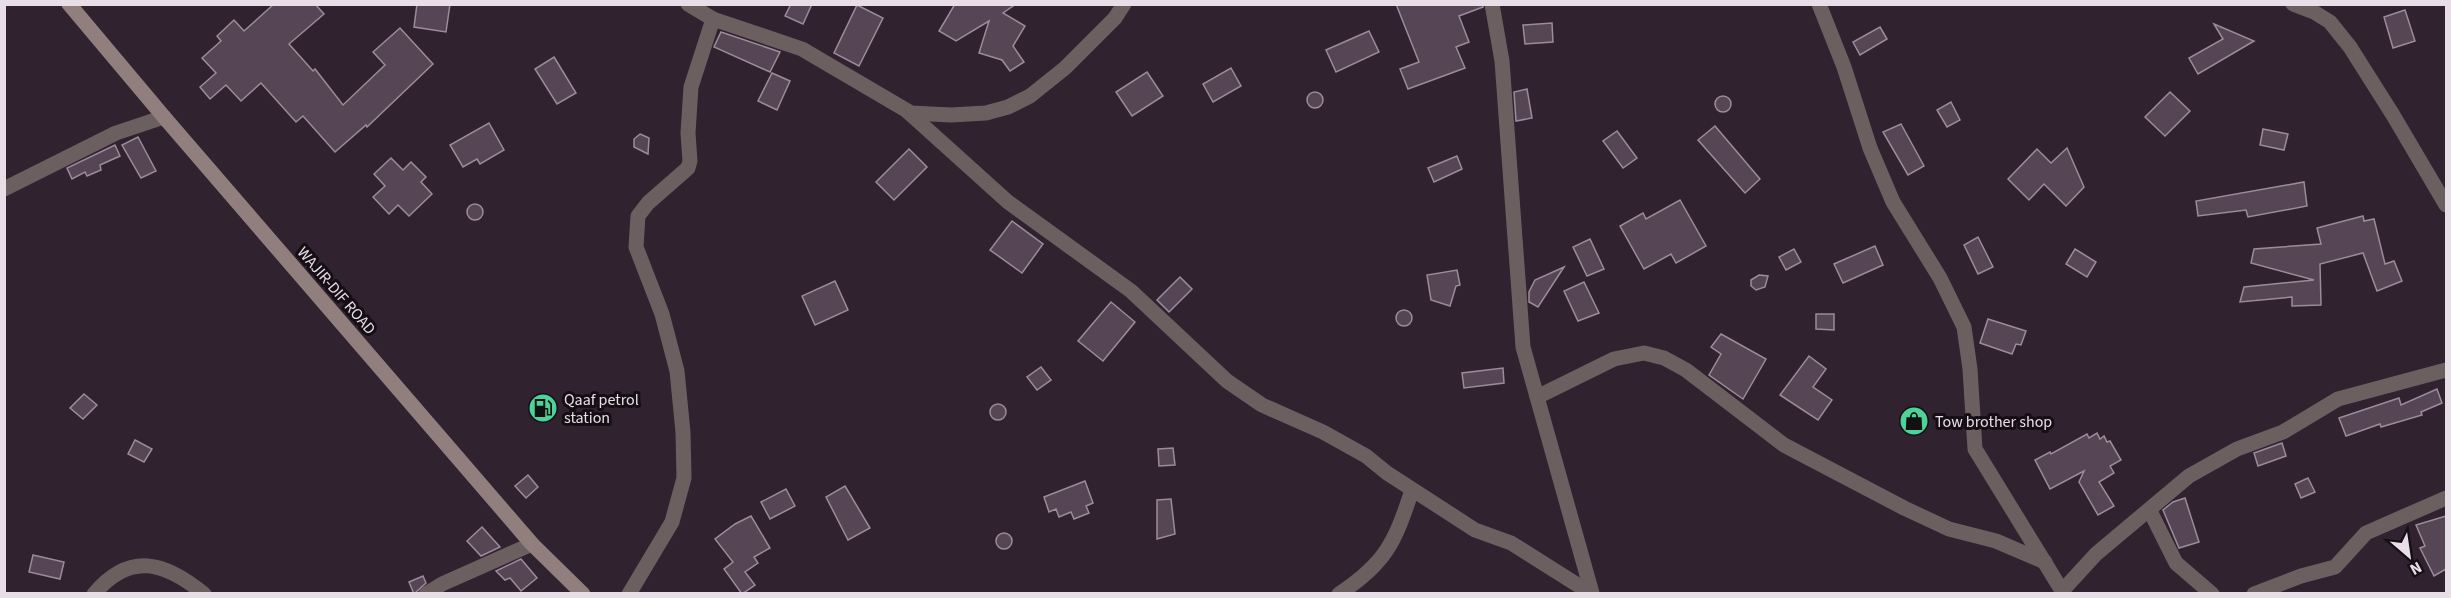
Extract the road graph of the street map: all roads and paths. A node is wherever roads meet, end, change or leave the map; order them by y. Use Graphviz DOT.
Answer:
graph roads {
  1 [pos="69,4"];
  2 [pos="688,4"];
  3 [pos="1124,4"];
  4 [pos="1492,4"];
  5 [pos="1819,4"];
  6 [pos="2293,4"];
  7 [pos="713,19"];
  8 [pos="907,111"];
  9 [pos="164,117"];
  10 [pos="4,189"];
  11 [pos="2446,205"];
  12 [pos="2446,370"];
  13 [pos="1537,397"];
  14 [pos="1412,490"];
  15 [pos="2446,498"];
  16 [pos="2150,511"];
  17 [pos="532,544"];
  18 [pos="2045,562"];
  19 [pos="2063,592"];
  20 [pos="1592,593"];
  21 [pos="94,594"];
  22 [pos="204,594"];
  23 [pos="426,594"];
  24 [pos="583,594"];
  25 [pos="629,594"];
  26 [pos="1339,594"];
  27 [pos="2212,594"];
  28 [pos="2254,594"];
  1 -- 9 [label="main road, WAJIR-DIF ROAD"];
  2 -- 7 [label="street"];
  3 -- 8 [label="street"];
  4 -- 13 [label="street"];
  5 -- 18 [label="street"];
  6 -- 11 [label="street"];
  7 -- 8 [label="street"];
  7 -- 25 [label="street"];
  8 -- 14 [label="street"];
  9 -- 10 [label="street"];
  9 -- 17 [label="main road, WAJIR-DIF ROAD"];
  12 -- 16 [label="street"];
  13 -- 18 [label="street"];
  13 -- 20 [label="street"];
  14 -- 20 [label="street"];
  14 -- 26 [label="street"];
  15 -- 28 [label="street"];
  16 -- 19 [label="street"];
  16 -- 27 [label="street"];
  17 -- 23 [label="street"];
  17 -- 24 [label="main road, WAJIR-DIF ROAD"];
  18 -- 19 [label="street"];
  21 -- 22 [label="street"];
}
